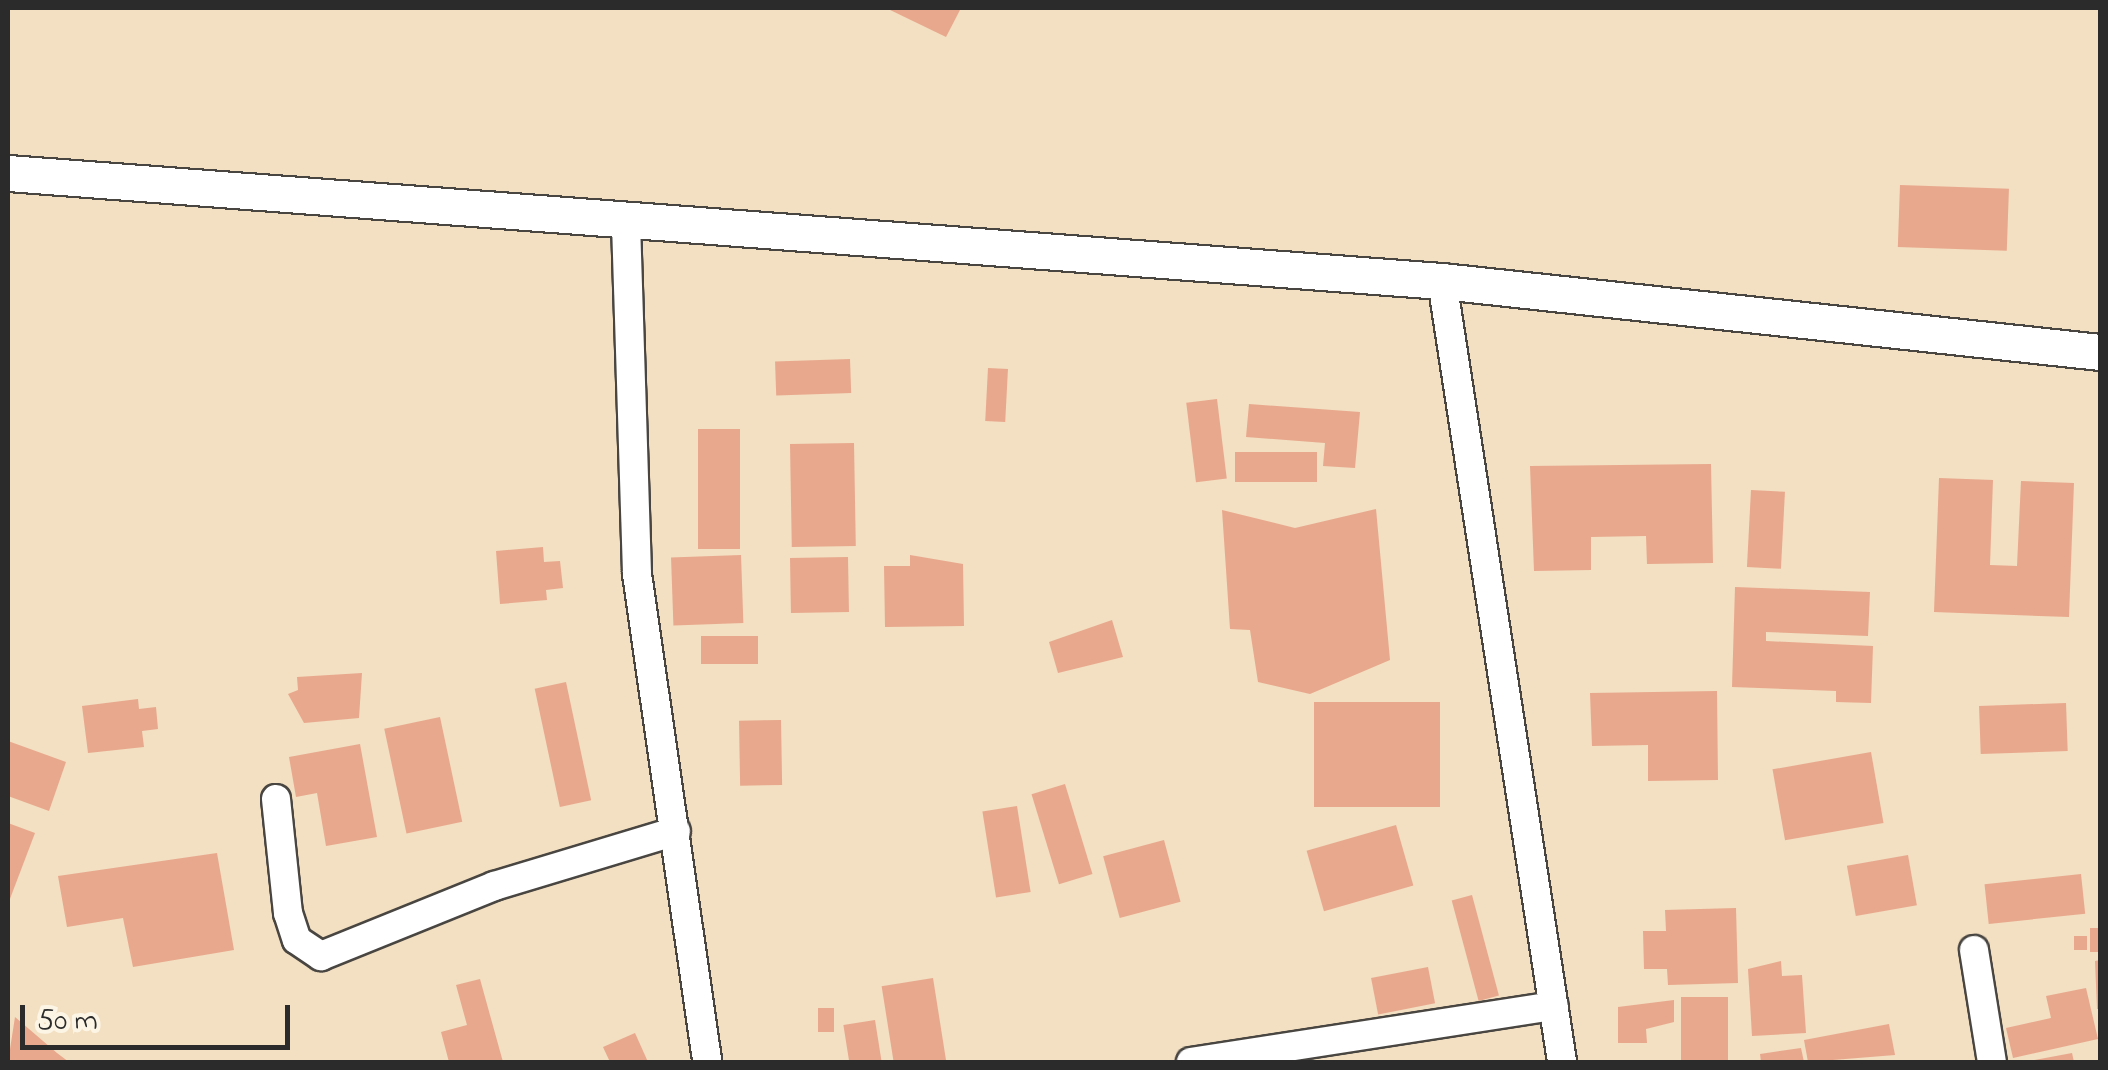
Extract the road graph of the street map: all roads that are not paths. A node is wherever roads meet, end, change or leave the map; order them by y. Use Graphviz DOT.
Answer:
graph roads {
  1 [pos="8,173"];
  2 [pos="626,224"];
  3 [pos="1442,281"];
  4 [pos="2100,352"];
  5 [pos="276,800"];
  6 [pos="676,831"];
  7 [pos="1974,950"];
  8 [pos="1554,1006"];
  9 [pos="707,1062"];
  10 [pos="1191,1062"];
  11 [pos="1562,1062"];
  12 [pos="1992,1062"];
  1 -- 2 [label="street"];
  2 -- 3 [label="street"];
  2 -- 6 [label="street"];
  3 -- 4 [label="street"];
  3 -- 8 [label="street"];
  5 -- 6 [label="street"];
  6 -- 9 [label="street"];
  7 -- 12 [label="street"];
  8 -- 10 [label="street"];
  8 -- 11 [label="street"];
}
